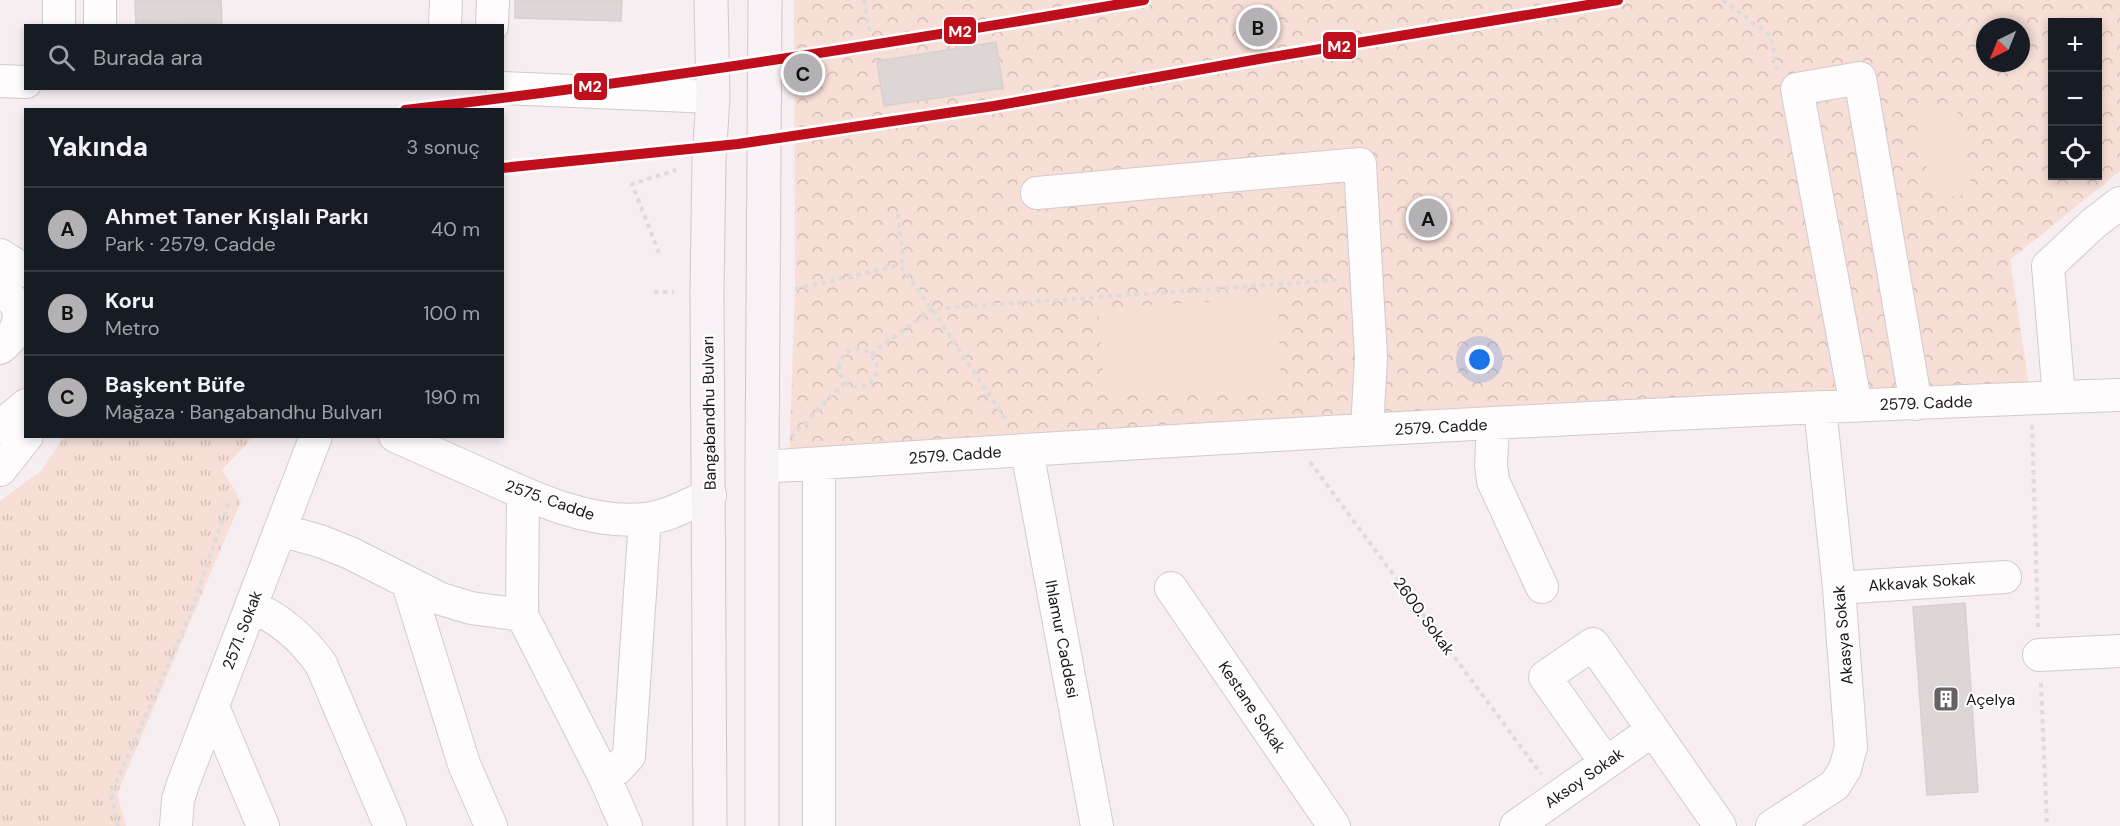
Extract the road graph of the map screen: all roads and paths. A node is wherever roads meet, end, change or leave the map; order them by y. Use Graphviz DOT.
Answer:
graph roads {
  1 [pos="59,0"];
  2 [pos="100,0"];
  3 [pos="446,0"];
  4 [pos="493,0"];
  5 [pos="711,0"];
  6 [pos="765,0"];
  7 [pos="864,0"];
  8 [pos="1723,0"];
  9 [pos="59,24"];
  10 [pos="100,24"];
  11 [pos="445,24"];
  12 [pos="492,24"];
  13 [pos="870,33"];
  14 [pos="0,81"];
  15 [pos="24,81"];
  16 [pos="504,88"];
  17 [pos="1797,89"];
  18 [pos="713,97"];
  19 [pos="676,170"];
  20 [pos="1037,193"];
  21 [pos="2120,203"];
  22 [pos="898,214"];
  23 [pos="659,253"];
  24 [pos="0,255"];
  25 [pos="900,265"];
  26 [pos="24,270"];
  27 [pos="1367,278"];
  28 [pos="0,289"];
  29 [pos="795,289"];
  30 [pos="654,292"];
  31 [pos="674,292"];
  32 [pos="932,309"];
  33 [pos="0,348"];
  34 [pos="871,354"];
  35 [pos="845,382"];
  36 [pos="2120,395"];
  37 [pos="2045,398"];
  38 [pos="1916,404"];
  39 [pos="1856,406"];
  40 [pos="24,407"];
  41 [pos="1820,408"];
  42 [pos="1492,424"];
  43 [pos="0,427"];
  44 [pos="1367,430"];
  45 [pos="1290,435"];
  46 [pos="25,438"];
  47 [pos="315,438"];
  48 [pos="399,438"];
  49 [pos="786,442"];
  50 [pos="1027,451"];
  51 [pos="819,464"];
  52 [pos="762,467"];
  53 [pos="0,470"];
  54 [pos="522,493"];
  55 [pos="710,495"];
  56 [pos="229,501"];
  57 [pos="645,519"];
  58 [pos="280,530"];
  59 [pos="2005,577"];
  60 [pos="408,584"];
  61 [pos="1542,587"];
  62 [pos="1171,588"];
  63 [pos="1839,588"];
  64 [pos="251,606"];
  65 [pos="522,615"];
  66 [pos="2120,651"];
  67 [pos="2039,655"];
  68 [pos="213,707"];
  69 [pos="1653,730"];
  70 [pos="1606,763"];
  71 [pos="605,778"];
  72 [pos="1558,797"];
  73 [pos="118,826"];
  74 [pos="176,826"];
  75 [pos="263,826"];
  76 [pos="390,826"];
  77 [pos="491,826"];
  78 [pos="626,826"];
  79 [pos="710,826"];
  80 [pos="762,826"];
  81 [pos="819,826"];
  82 [pos="1097,826"];
  83 [pos="1334,826"];
  84 [pos="1516,826"];
  85 [pos="1720,826"];
  86 [pos="1772,826"];
  87 [pos="2047,826"];
  1 -- 9 [label="street"];
  2 -- 10 [label="street"];
  3 -- 11 [label="street"];
  4 -- 12 [label="street"];
  5 -- 18 [label="main road, Bangabandhu Bulvarı"];
  6 -- 52 [label="main road"];
  7 -- 13 [label="path"];
  8 -- 17 [label="path"];
  14 -- 15 [label="street"];
  16 -- 18 [label="street"];
  17 -- 38 [label="street"];
  17 -- 39 [label="street"];
  18 -- 55 [label="main road, Bangabandhu Bulvarı"];
  19 -- 23 [label="path"];
  20 -- 27 [label="street"];
  21 -- 37 [label="street"];
  22 -- 25 [label="path"];
  24 -- 26 [label="street"];
  25 -- 29 [label="path"];
  25 -- 32 [label="path"];
  27 -- 32 [label="path"];
  27 -- 44 [label="street"];
  28 -- 33 [label="street"];
  30 -- 31 [label="path"];
  32 -- 34 [label="path"];
  32 -- 50 [label="path"];
  34 -- 35 [label="path"];
  34 -- 35 [label="path"];
  35 -- 49 [label="path"];
  36 -- 37 [label="street, 2579. Cadde"];
  37 -- 38 [label="street, 2579. Cadde"];
  37 -- 67 [label="path"];
  38 -- 39 [label="street, 2579. Cadde"];
  39 -- 41 [label="street, 2579. Cadde"];
  40 -- 43 [label="street"];
  41 -- 42 [label="street, 2579. Cadde"];
  41 -- 63 [label="street, Akasya Sokak"];
  42 -- 44 [label="street, 2579. Cadde"];
  42 -- 61 [label="street"];
  44 -- 45 [label="street, 2579. Cadde"];
  45 -- 50 [label="street, 2579. Cadde"];
  45 -- 72 [label="path, 2600. Sokak"];
  46 -- 53 [label="street"];
  47 -- 58 [label="street, 2571. Sokak"];
  48 -- 54 [label="street, 2575. Cadde"];
  50 -- 51 [label="street, 2579. Cadde"];
  50 -- 82 [label="street, Ihlamur Caddesi"];
  51 -- 52 [label="street, 2579. Cadde"];
  51 -- 81 [label="street"];
  52 -- 55 [label="main road"];
  52 -- 80 [label="main road"];
  54 -- 57 [label="street, 2575. Cadde"];
  54 -- 65 [label="street"];
  55 -- 57 [label="street, 2575. Cadde"];
  55 -- 79 [label="main road, Bangabandhu Bulvarı"];
  56 -- 73 [label="path"];
  57 -- 71 [label="street"];
  58 -- 60 [label="street"];
  58 -- 64 [label="street, 2571. Sokak"];
  59 -- 63 [label="street, Akkavak Sokak"];
  60 -- 65 [label="street"];
  60 -- 77 [label="street"];
  62 -- 83 [label="street, Kestane Sokak"];
  63 -- 86 [label="street, Akasya Sokak"];
  64 -- 68 [label="street, 2571. Sokak"];
  64 -- 76 [label="street"];
  65 -- 71 [label="street"];
  66 -- 67 [label="street"];
  67 -- 87 [label="path"];
  68 -- 74 [label="street, 2571. Sokak"];
  68 -- 75 [label="street"];
  69 -- 70 [label="street, Aksoy Sokak"];
  69 -- 70 [label="street"];
  69 -- 85 [label="street"];
  70 -- 72 [label="street, Aksoy Sokak"];
  71 -- 78 [label="street"];
  72 -- 84 [label="street, Aksoy Sokak"];
}
